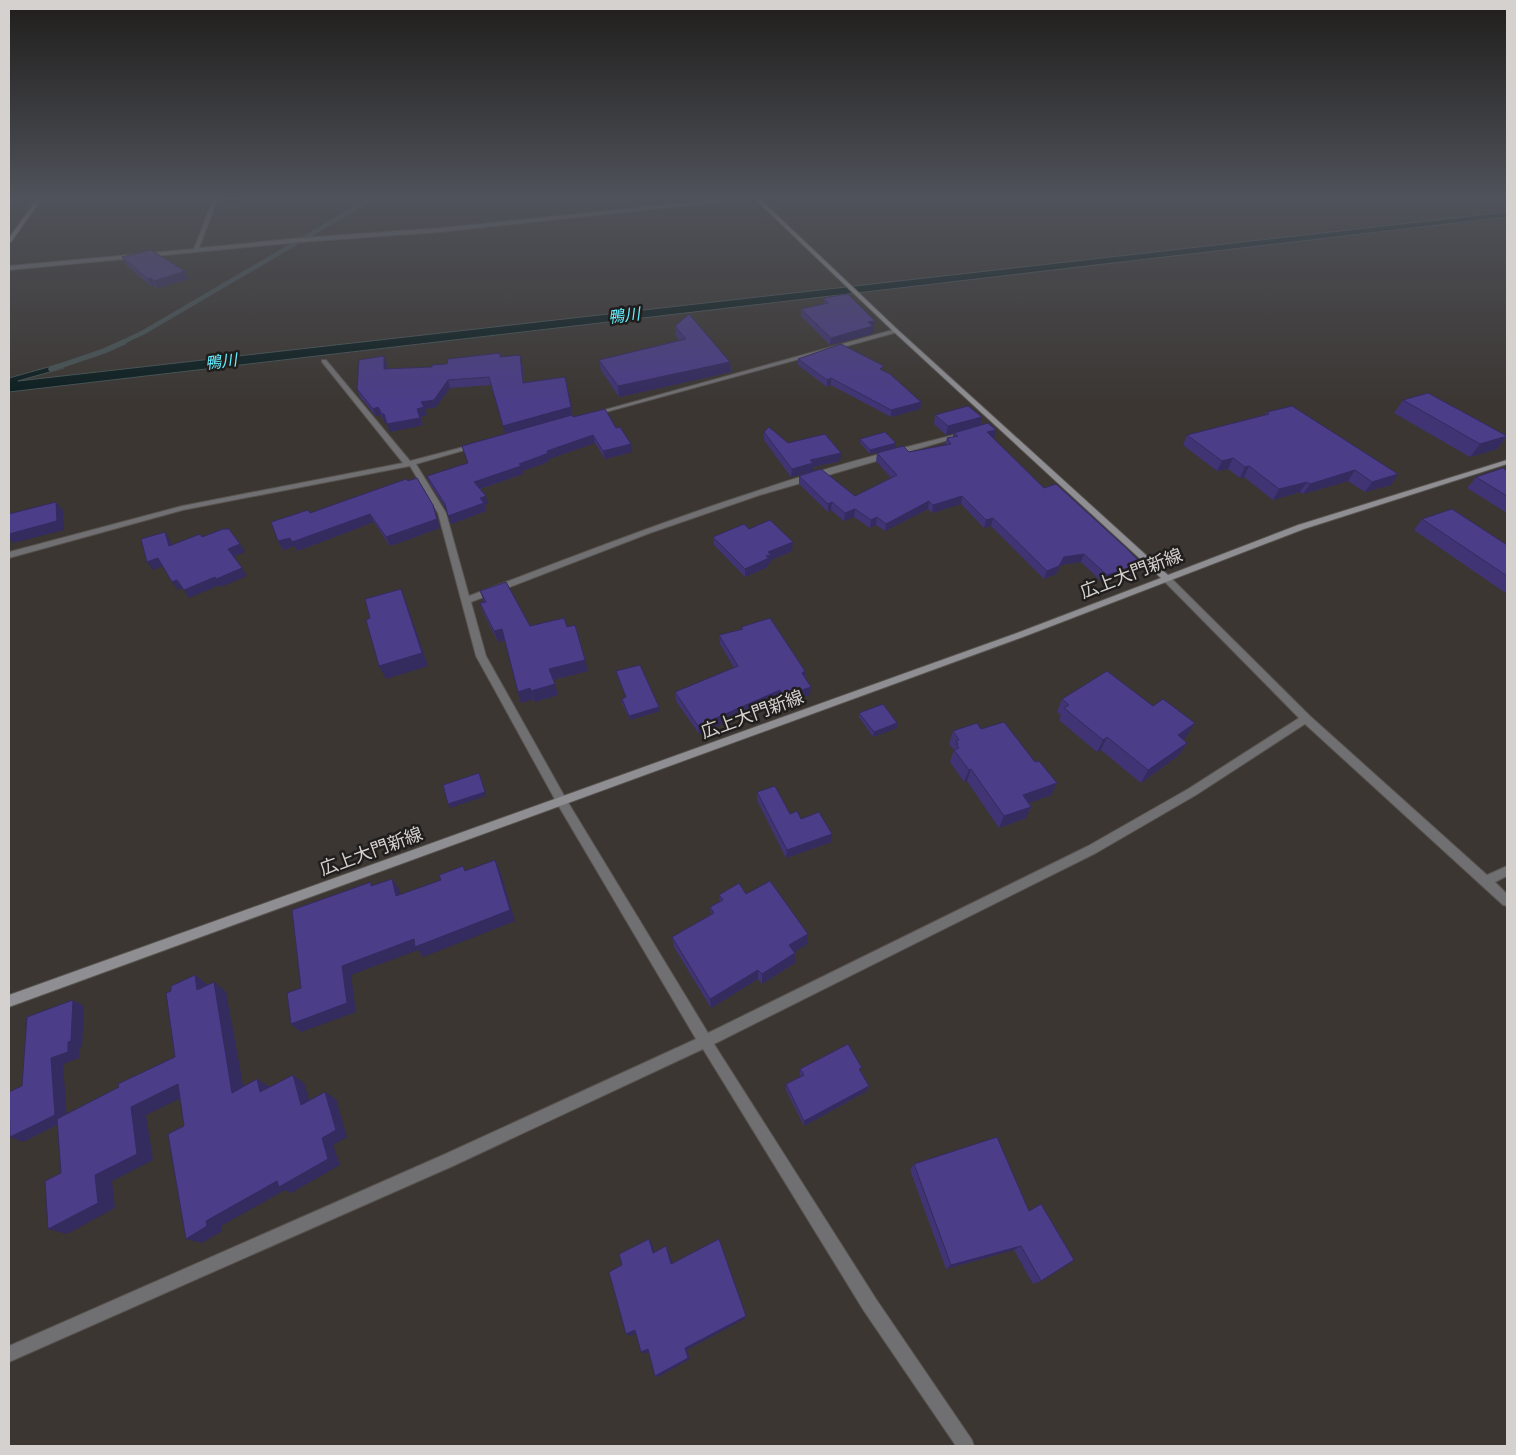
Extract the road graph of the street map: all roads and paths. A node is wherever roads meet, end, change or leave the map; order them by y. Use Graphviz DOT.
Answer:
graph roads {
  1 [pos="830,267"];
  2 [pos="896,331"];
  3 [pos="324,361"];
  4 [pos="583,416"];
  5 [pos="964,434"];
  6 [pos="478,445"];
  7 [pos="1507,462"];
  8 [pos="410,463"];
  9 [pos="9,555"];
  10 [pos="1166,578"];
  11 [pos="466,600"];
  12 [pos="1306,719"];
  13 [pos="562,802"];
  14 [pos="1507,871"];
  15 [pos="1486,882"];
  16 [pos="1507,901"];
  17 [pos="9,1001"];
  18 [pos="705,1041"];
  19 [pos="9,1354"];
  20 [pos="966,1446"];
  1 -- 2 [label="main road"];
  2 -- 4 [label="street"];
  2 -- 10 [label="main road"];
  3 -- 8 [label="street"];
  5 -- 11 [label="street"];
  6 -- 8 [label="street"];
  7 -- 10 [label="main road, 広上大門新線"];
  8 -- 9 [label="street"];
  8 -- 11 [label="street"];
  10 -- 12 [label="street"];
  10 -- 13 [label="main road, 広上大門新線"];
  11 -- 13 [label="street"];
  12 -- 15 [label="street"];
  12 -- 18 [label="street"];
  13 -- 17 [label="main road, 広上大門新線"];
  13 -- 18 [label="street"];
  14 -- 15 [label="street"];
  15 -- 16 [label="street"];
  18 -- 19 [label="street"];
  18 -- 20 [label="street"];
}
